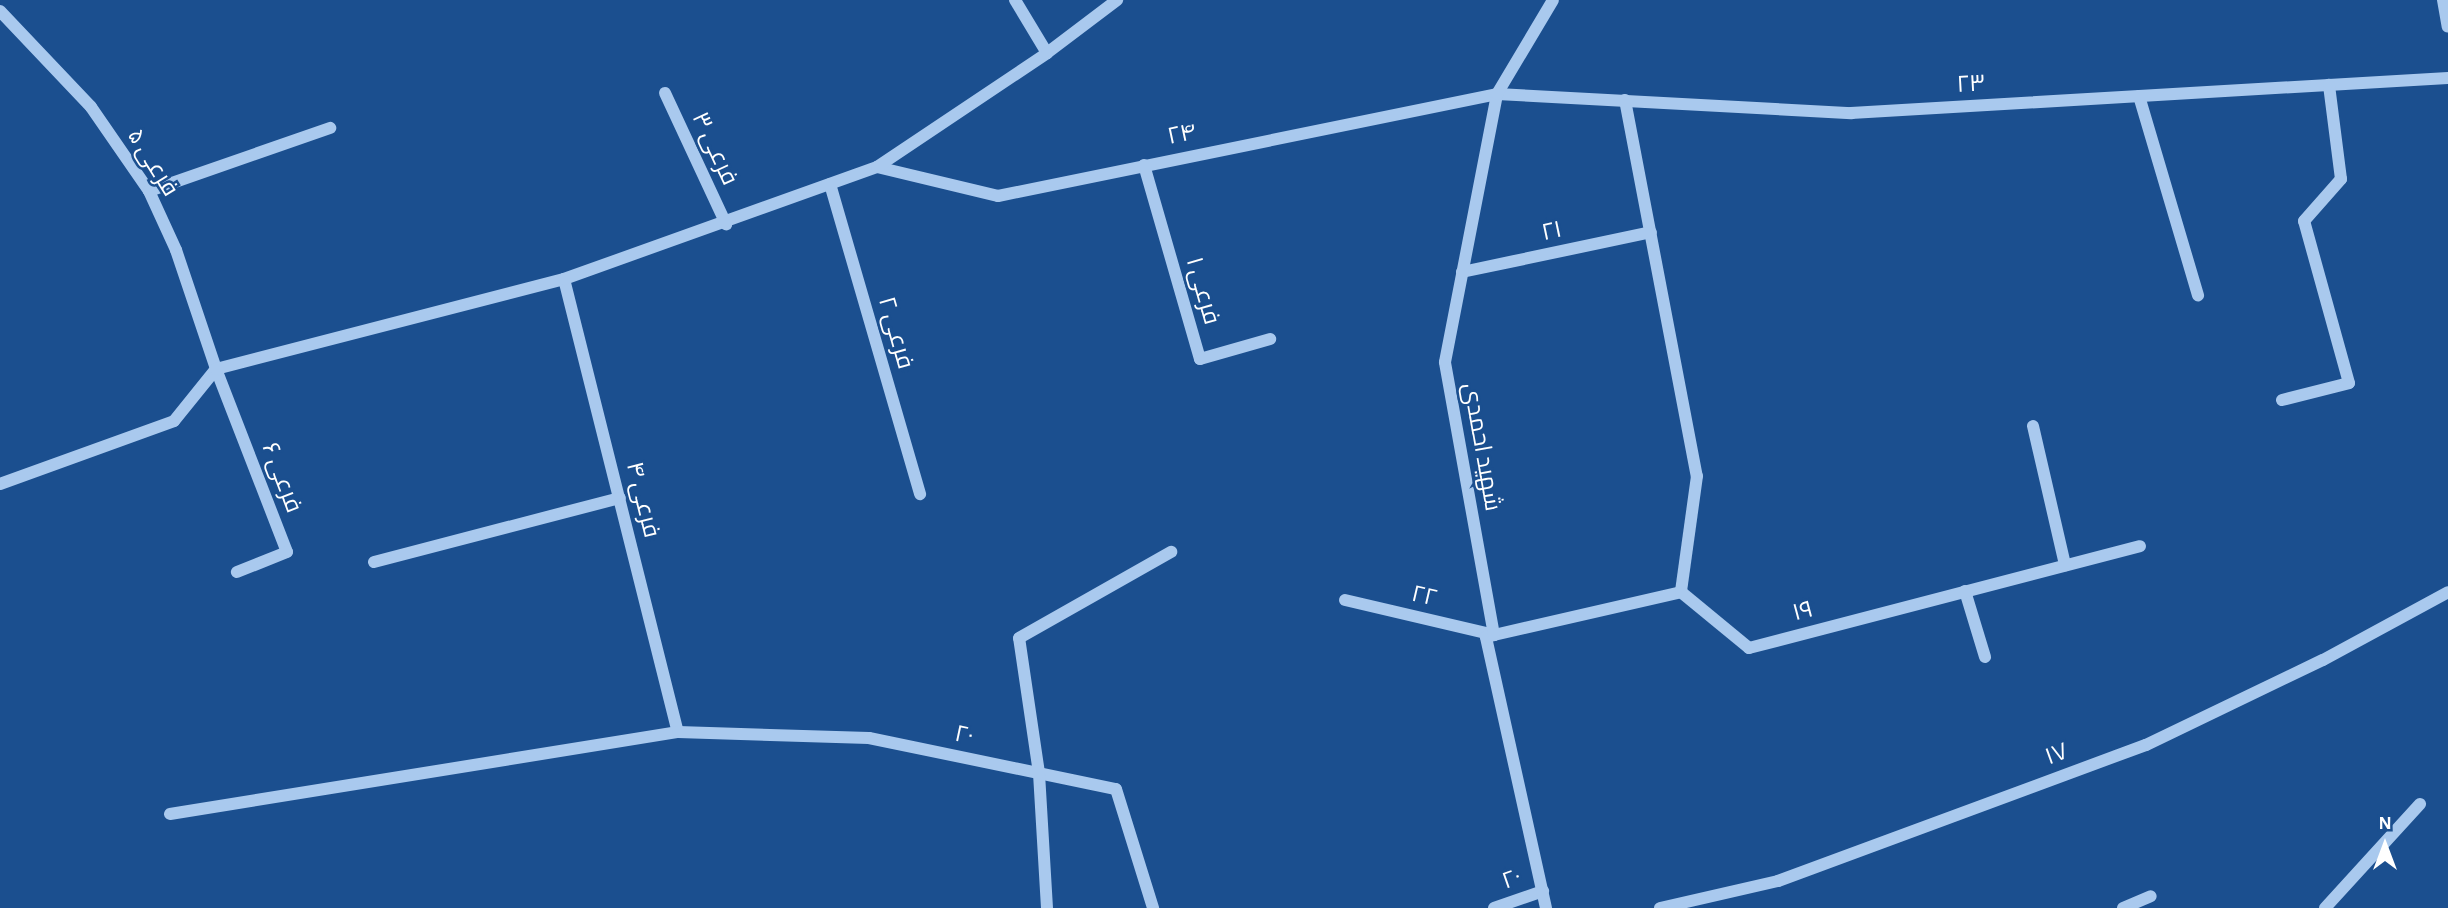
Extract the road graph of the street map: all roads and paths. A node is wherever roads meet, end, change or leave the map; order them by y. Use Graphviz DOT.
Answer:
graph roads {
  1 [pos="1015,0"];
  2 [pos="1117,0"];
  3 [pos="1553,0"];
  4 [pos="2443,0"];
  5 [pos="0,11"];
  6 [pos="2448,27"];
  7 [pos="1047,53"];
  8 [pos="2448,78"];
  9 [pos="2329,85"];
  10 [pos="664,93"];
  11 [pos="1497,94"];
  12 [pos="2139,96"];
  13 [pos="1625,100"];
  14 [pos="330,128"];
  15 [pos="1143,165"];
  16 [pos="877,167"];
  17 [pos="830,184"];
  18 [pos="149,191"];
  19 [pos="726,223"];
  20 [pos="1651,232"];
  21 [pos="1462,272"];
  22 [pos="564,279"];
  23 [pos="2198,295"];
  24 [pos="1270,339"];
  25 [pos="216,369"];
  26 [pos="2282,400"];
  27 [pos="2033,426"];
  28 [pos="0,484"];
  29 [pos="920,494"];
  30 [pos="620,498"];
  31 [pos="2140,546"];
  32 [pos="1171,552"];
  33 [pos="374,562"];
  34 [pos="2064,565"];
  35 [pos="237,572"];
  36 [pos="1965,591"];
  37 [pos="1681,592"];
  38 [pos="2448,592"];
  39 [pos="1345,600"];
  40 [pos="1494,635"];
  41 [pos="1985,657"];
  42 [pos="678,732"];
  43 [pos="1039,773"];
  44 [pos="2420,804"];
  45 [pos="170,814"];
  46 [pos="1543,891"];
  47 [pos="2151,896"];
  48 [pos="1047,908"];
  49 [pos="1153,908"];
  50 [pos="1494,908"];
  51 [pos="1546,908"];
  52 [pos="1660,908"];
  53 [pos="2123,908"];
  54 [pos="2325,908"];
  1 -- 7 [label="street"];
  2 -- 7 [label="street"];
  3 -- 11 [label="street, شهید احمدی"];
  4 -- 6 [label="street"];
  5 -- 18 [label="street, فرعی ۵"];
  7 -- 16 [label="street"];
  8 -- 9 [label="street, ۲۳"];
  9 -- 12 [label="street, ۲۳"];
  9 -- 26 [label="street"];
  10 -- 19 [label="street, فرعی ۳"];
  11 -- 13 [label="street, ۲۳"];
  11 -- 15 [label="street, ۲۴"];
  11 -- 21 [label="street, شهید احمدی"];
  12 -- 13 [label="street, ۲۳"];
  12 -- 23 [label="street"];
  13 -- 20 [label="street"];
  14 -- 18 [label="street"];
  15 -- 16 [label="street, ۲۴"];
  15 -- 24 [label="street, فرعی ۱"];
  16 -- 17 [label="street"];
  17 -- 19 [label="street"];
  17 -- 29 [label="street, فرعی ۲"];
  18 -- 25 [label="street, فرعی ۵"];
  19 -- 22 [label="street"];
  20 -- 21 [label="street, ۲۱"];
  20 -- 37 [label="street"];
  21 -- 40 [label="street, شهید احمدی"];
  22 -- 25 [label="street"];
  22 -- 30 [label="street, فرعی ۴"];
  25 -- 28 [label="street"];
  25 -- 35 [label="street, فرعی ۶"];
  27 -- 34 [label="street"];
  30 -- 33 [label="street"];
  30 -- 42 [label="street, فرعی ۴"];
  31 -- 34 [label="street, ۱۹"];
  32 -- 43 [label="street"];
  34 -- 36 [label="street, ۱۹"];
  36 -- 37 [label="street, ۱۹"];
  36 -- 41 [label="street"];
  37 -- 40 [label="street"];
  38 -- 52 [label="street, ۱۷"];
  39 -- 40 [label="street, ۲۲"];
  40 -- 46 [label="street, شهید احمدی"];
  42 -- 43 [label="street, ۲۰"];
  42 -- 45 [label="street, ۲۰"];
  43 -- 48 [label="street"];
  43 -- 49 [label="street, ۲۰"];
  44 -- 54 [label="street"];
  46 -- 50 [label="street, ۲۰"];
  46 -- 51 [label="street, شهید احمدی"];
  47 -- 53 [label="street"];
}
